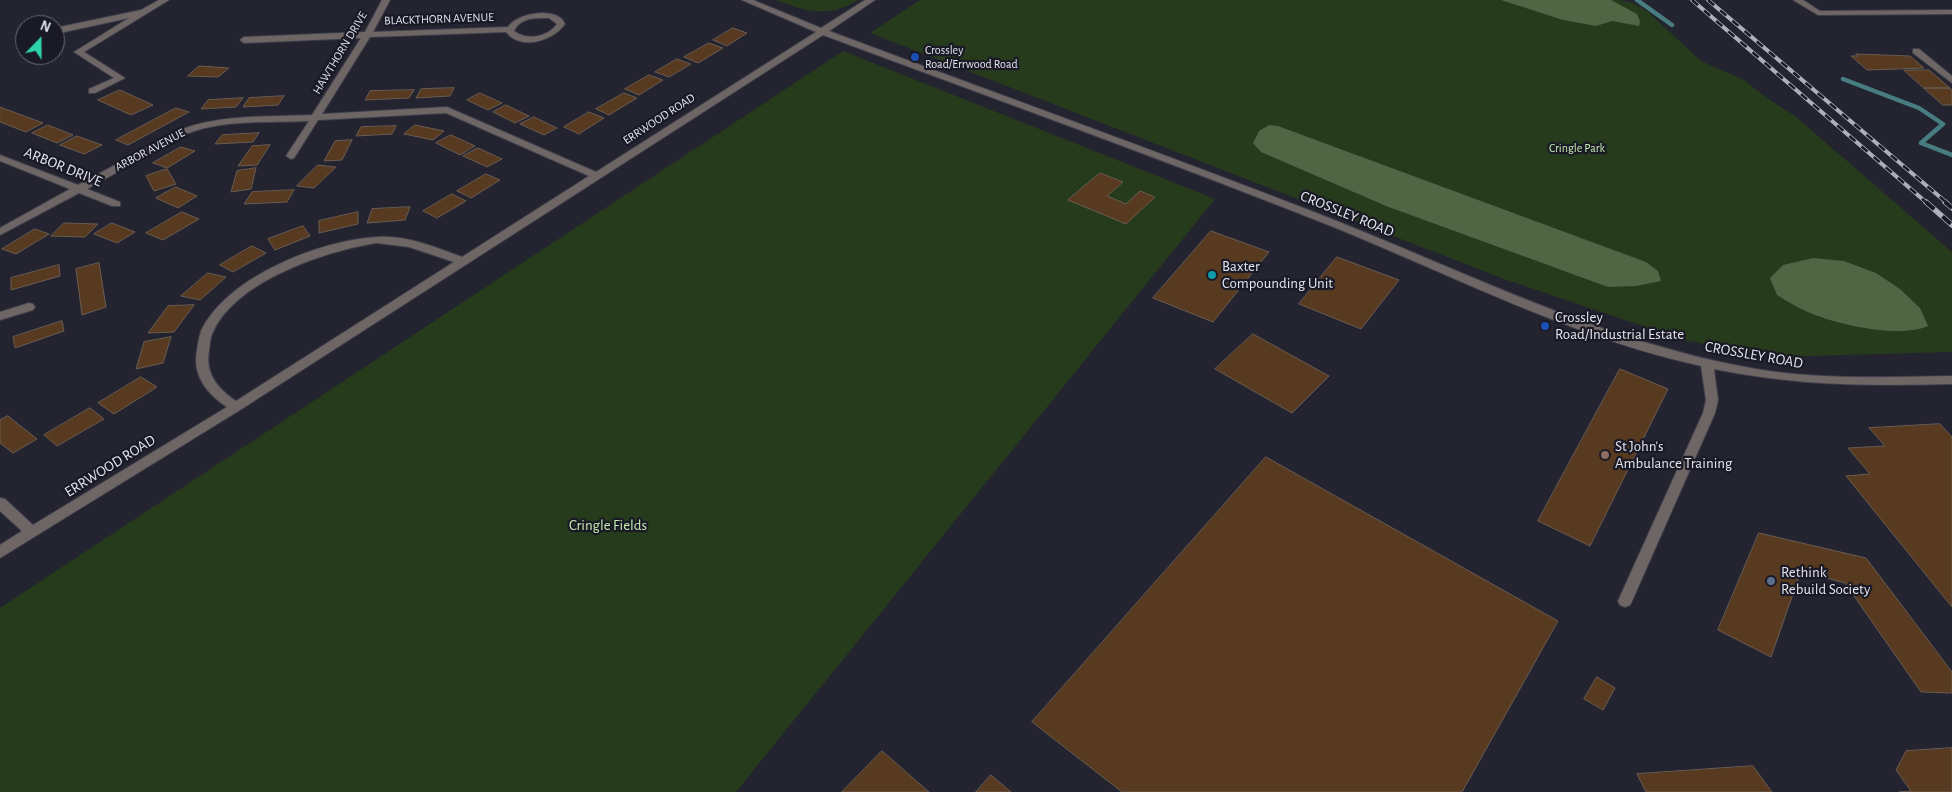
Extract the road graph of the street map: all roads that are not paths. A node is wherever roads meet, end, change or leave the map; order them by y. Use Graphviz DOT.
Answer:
graph roads {
  1 [pos="165,0"];
  2 [pos="386,0"];
  3 [pos="746,0"];
  4 [pos="871,0"];
  5 [pos="1797,0"];
  6 [pos="144,12"];
  7 [pos="1952,12"];
  8 [pos="65,28"];
  9 [pos="511,28"];
  10 [pos="821,31"];
  11 [pos="368,34"];
  12 [pos="244,40"];
  13 [pos="1916,51"];
  14 [pos="1952,80"];
  15 [pos="92,91"];
  16 [pos="315,118"];
  17 [pos="291,156"];
  18 [pos="0,158"];
  19 [pos="598,176"];
  20 [pos="79,189"];
  21 [pos="116,204"];
  22 [pos="0,232"];
  23 [pos="462,261"];
  24 [pos="29,307"];
  25 [pos="0,316"];
  26 [pos="1707,363"];
  27 [pos="1952,380"];
  28 [pos="236,407"];
  29 [pos="0,503"];
  30 [pos="32,532"];
  31 [pos="0,552"];
  32 [pos="1625,601"];
  1 -- 6 [label="street"];
  2 -- 11 [label="street, HAWTHORN DRIVE"];
  3 -- 10 [label="street, CROSSLEY ROAD"];
  4 -- 10 [label="street, ERRWOOD ROAD"];
  5 -- 7 [label="street"];
  6 -- 8 [label="street"];
  6 -- 15 [label="street"];
  9 -- 9 [label="street, BLACKTHORN AVENUE"];
  9 -- 11 [label="street, BLACKTHORN AVENUE"];
  10 -- 19 [label="street, ERRWOOD ROAD"];
  10 -- 26 [label="street, CROSSLEY ROAD"];
  11 -- 12 [label="street, BLACKTHORN AVENUE"];
  11 -- 16 [label="street, HAWTHORN DRIVE"];
  13 -- 14 [label="street"];
  16 -- 17 [label="street"];
  16 -- 19 [label="street, ARBOR AVENUE"];
  16 -- 20 [label="street, ARBOR AVENUE"];
  18 -- 20 [label="street, ARBOR DRIVE"];
  19 -- 23 [label="street, ERRWOOD ROAD"];
  20 -- 21 [label="street, ARBOR DRIVE"];
  20 -- 22 [label="street, ARBOR AVENUE"];
  23 -- 28 [label="street, ERRWOOD ROAD"];
  23 -- 28 [label="street"];
  24 -- 25 [label="street"];
  26 -- 27 [label="street, CROSSLEY ROAD"];
  26 -- 32 [label="street"];
  28 -- 30 [label="street, ERRWOOD ROAD"];
  29 -- 30 [label="street"];
  30 -- 31 [label="street, ERRWOOD ROAD"];
}
